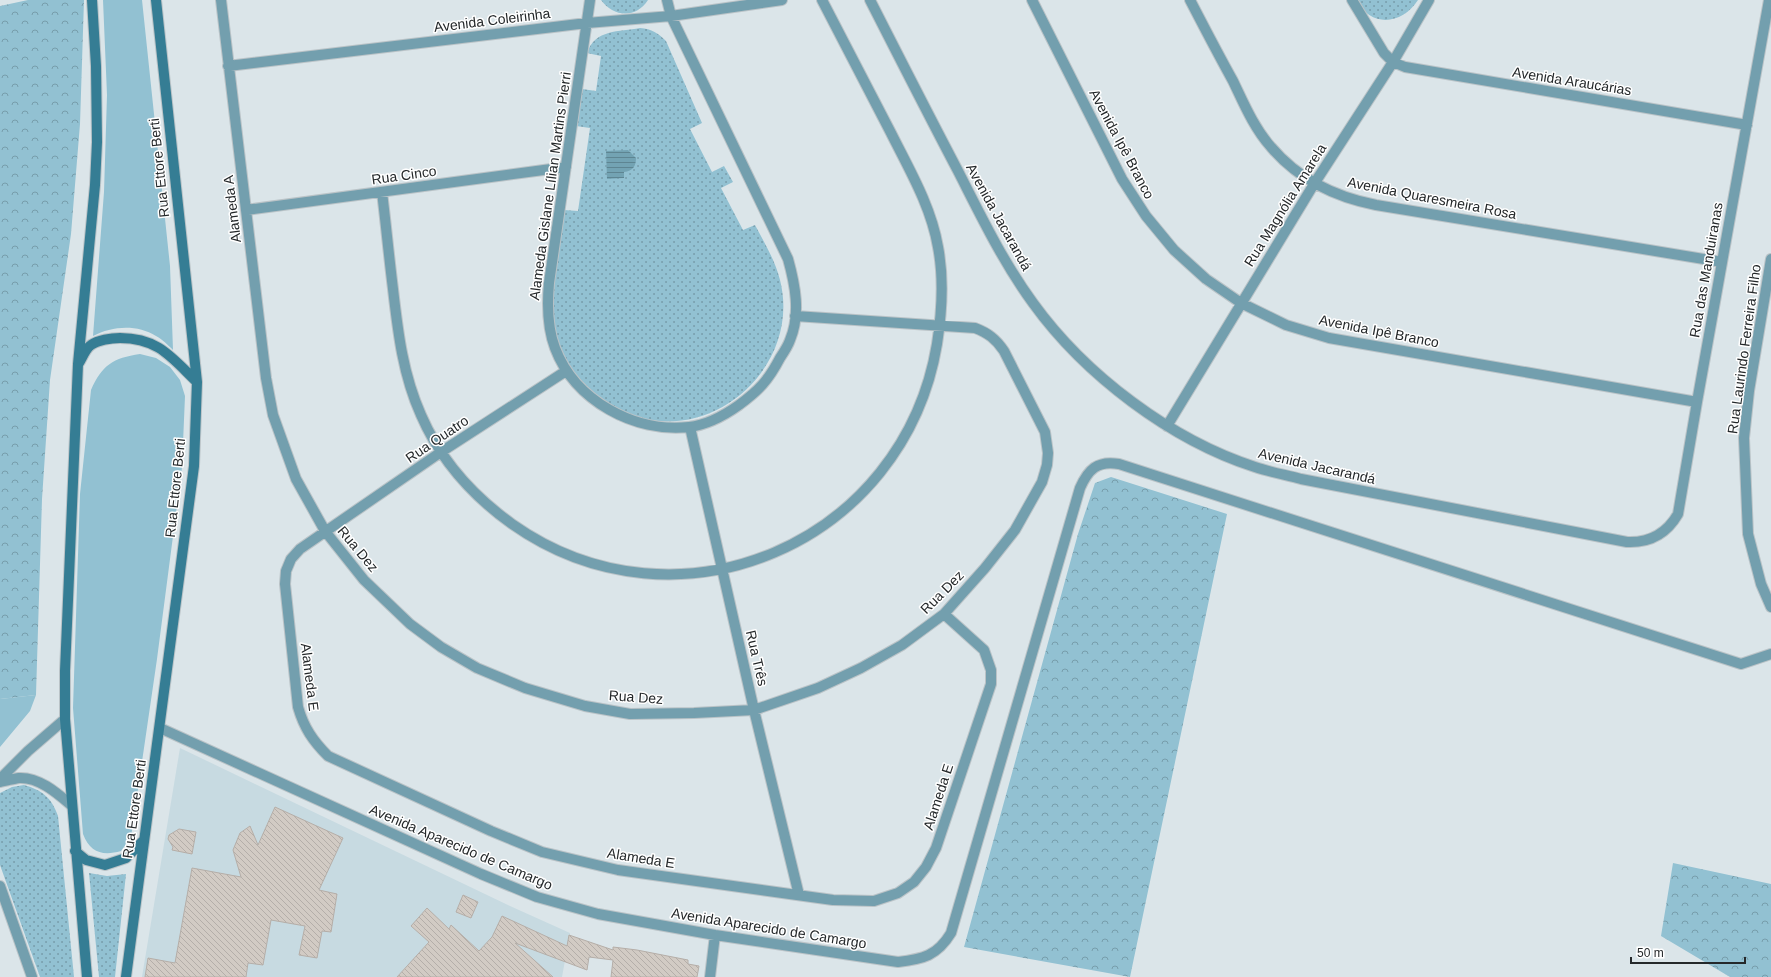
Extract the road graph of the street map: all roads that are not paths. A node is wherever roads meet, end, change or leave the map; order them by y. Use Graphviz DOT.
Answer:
graph roads {
  1 [pos="92,0"];
  2 [pos="156,0"];
  3 [pos="221,0"];
  4 [pos="590,0"];
  5 [pos="667,0"];
  6 [pos="782,0"];
  7 [pos="822,0"];
  8 [pos="870,0"];
  9 [pos="1032,0"];
  10 [pos="1190,0"];
  11 [pos="1352,0"];
  12 [pos="1429,0"];
  13 [pos="1769,0"];
  14 [pos="671,16"];
  15 [pos="587,23"];
  16 [pos="1393,62"];
  17 [pos="228,66"];
  18 [pos="1747,125"];
  19 [pos="566,167"];
  20 [pos="1314,184"];
  21 [pos="382,192"];
  22 [pos="246,210"];
  23 [pos="1771,259"];
  24 [pos="1722,262"];
  25 [pos="1242,303"];
  26 [pos="795,316"];
  27 [pos="940,326"];
  28 [pos="78,364"];
  29 [pos="566,371"];
  30 [pos="197,382"];
  31 [pos="1697,402"];
  32 [pos="273,415"];
  33 [pos="1167,426"];
  34 [pos="690,427"];
  35 [pos="441,452"];
  36 [pos="324,531"];
  37 [pos="1656,536"];
  38 [pos="722,569"];
  39 [pos="1771,607"];
  40 [pos="944,614"];
  41 [pos="1771,654"];
  42 [pos="754,710"];
  43 [pos="65,719"];
  44 [pos="160,728"];
  45 [pos="0,779"];
  46 [pos="0,782"];
  47 [pos="72,805"];
  48 [pos="143,841"];
  49 [pos="75,851"];
  50 [pos="0,886"];
  51 [pos="799,896"];
  52 [pos="715,935"];
  53 [pos="32,977"];
  54 [pos="87,977"];
  55 [pos="126,977"];
  56 [pos="710,977"];
  1 -- 28 [label="street"];
  2 -- 30 [label="street, Rua Ettore Berti"];
  3 -- 17 [label="street, Alameda A"];
  4 -- 15 [label="street, Alameda Gislane Lílian Martins Pierri"];
  5 -- 14 [label="street, Alameda Gislane Lílian Martins Pierri"];
  6 -- 14 [label="street, Avenida Coleirinha"];
  7 -- 27 [label="street"];
  8 -- 33 [label="street, Avenida Jacarandá"];
  9 -- 25 [label="street, Avenida Ipê Branco"];
  10 -- 20 [label="street, Avenida Quaresmeira Rosa"];
  11 -- 16 [label="street"];
  12 -- 16 [label="street, Rua Magnólia Amarela"];
  13 -- 18 [label="street, Rua das Manduiranas"];
  14 -- 15 [label="street, Avenida Coleirinha"];
  14 -- 26 [label="street, Alameda Gislane Lílian Martins Pierri"];
  15 -- 17 [label="street, Avenida Coleirinha"];
  15 -- 19 [label="street, Alameda Gislane Lílian Martins Pierri"];
  16 -- 18 [label="street, Avenida Araucárias"];
  16 -- 20 [label="street, Rua Magnólia Amarela"];
  17 -- 22 [label="street, Alameda A"];
  18 -- 24 [label="street, Rua das Manduiranas"];
  19 -- 21 [label="street, Rua Cinco"];
  19 -- 29 [label="street, Alameda Gislane Lílian Martins Pierri"];
  20 -- 24 [label="street, Avenida Quaresmeira Rosa"];
  20 -- 25 [label="street, Rua Magnólia Amarela"];
  21 -- 22 [label="street, Rua Cinco"];
  21 -- 35 [label="street"];
  22 -- 32 [label="street, Alameda A"];
  23 -- 39 [label="street, Rua Laurindo Ferreira Filho"];
  24 -- 31 [label="street, Rua das Manduiranas"];
  25 -- 31 [label="street, Avenida Ipê Branco"];
  25 -- 33 [label="street, Rua Magnólia Amarela"];
  26 -- 27 [label="street, Rua Dez"];
  26 -- 34 [label="street, Alameda Gislane Lílian Martins Pierri"];
  27 -- 38 [label="street"];
  27 -- 40 [label="street, Rua Dez"];
  28 -- 30 [label="street"];
  28 -- 43 [label="street"];
  29 -- 34 [label="street, Alameda Gislane Lílian Martins Pierri"];
  29 -- 35 [label="street, Rua Quatro"];
  30 -- 44 [label="street, Rua Ettore Berti"];
  31 -- 37 [label="street, Rua das Manduiranas"];
  32 -- 36 [label="street, Rua Dez"];
  33 -- 37 [label="street, Avenida Jacarandá"];
  34 -- 38 [label="street, Rua Três"];
  35 -- 36 [label="street, Rua Quatro"];
  35 -- 38 [label="street"];
  36 -- 42 [label="street, Rua Dez"];
  36 -- 51 [label="street, Alameda E"];
  38 -- 42 [label="street, Rua Três"];
  40 -- 42 [label="street, Rua Dez"];
  40 -- 51 [label="street, Alameda E"];
  41 -- 52 [label="street, Avenida Aparecido de Camargo"];
  42 -- 51 [label="street, Rua Três"];
  43 -- 45 [label="street"];
  43 -- 47 [label="street"];
  44 -- 48 [label="street, Rua Ettore Berti"];
  44 -- 52 [label="street, Avenida Aparecido de Camargo"];
  46 -- 47 [label="street"];
  47 -- 49 [label="street"];
  48 -- 49 [label="street"];
  48 -- 55 [label="street, Rua Ettore Berti"];
  49 -- 54 [label="street"];
  50 -- 53 [label="street"];
  52 -- 56 [label="street"];
}
